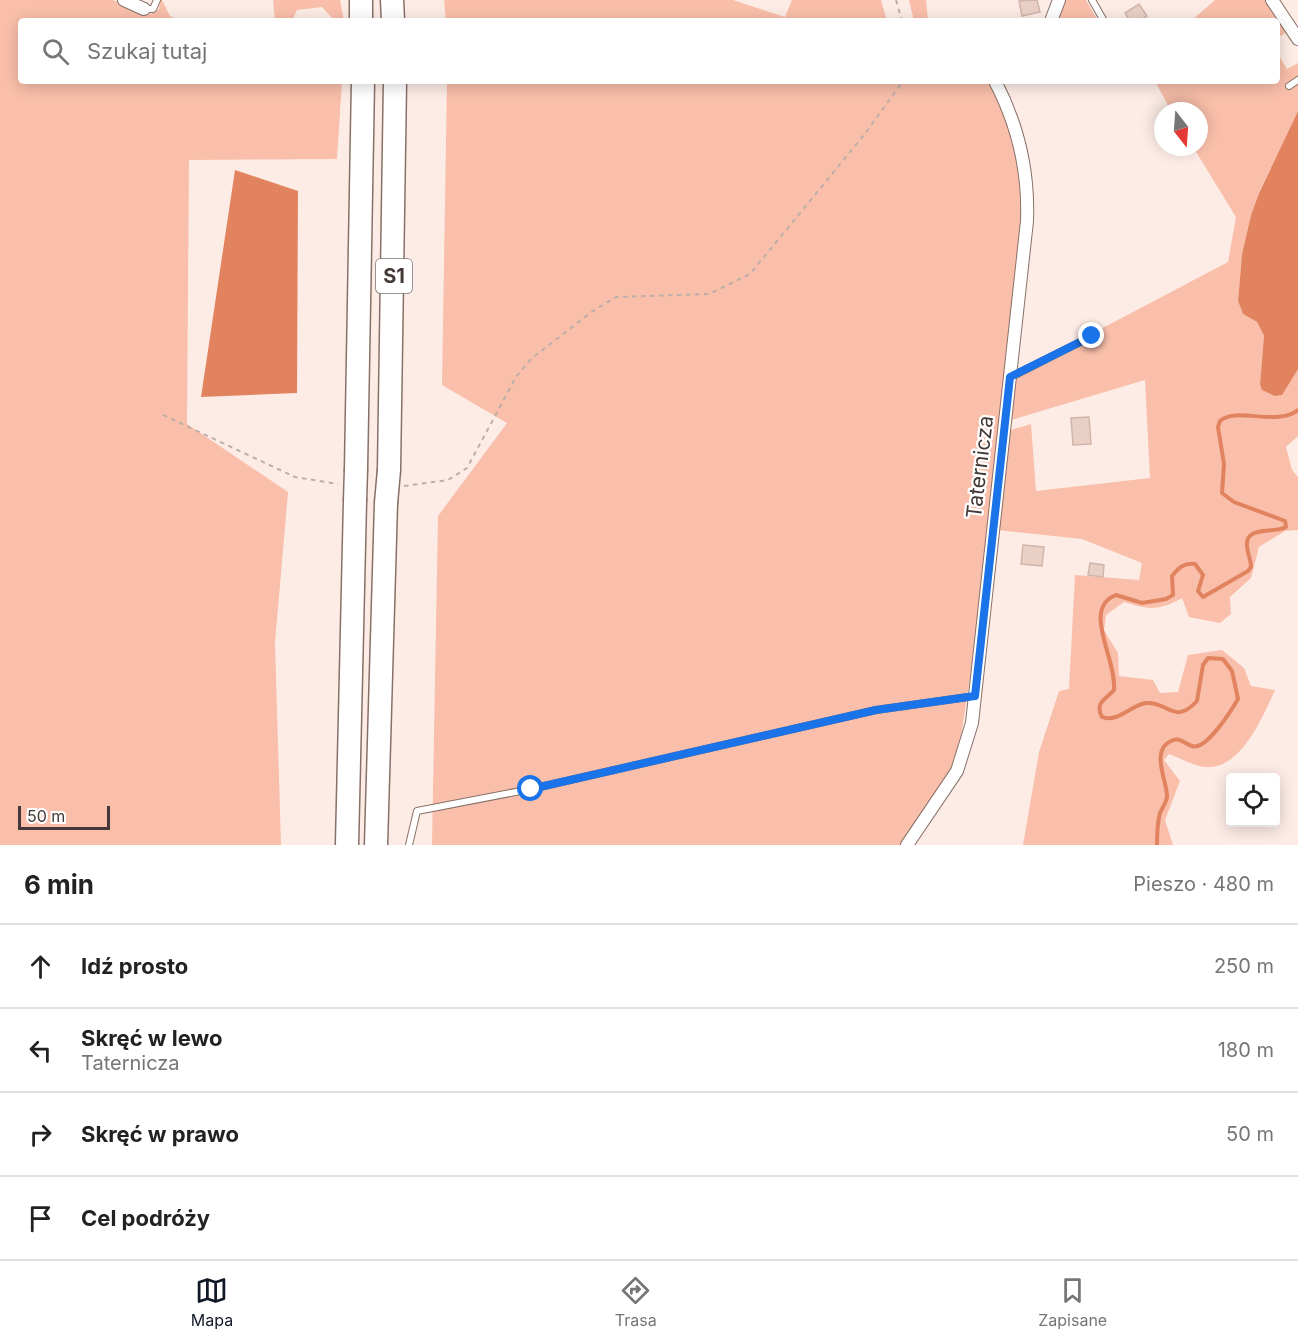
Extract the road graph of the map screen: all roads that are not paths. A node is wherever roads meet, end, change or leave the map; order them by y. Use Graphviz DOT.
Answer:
graph roads {
  1 [pos="124,0"];
  2 [pos="158,0"];
  3 [pos="361,0"];
  4 [pos="392,0"];
  5 [pos="1059,0"];
  6 [pos="1092,0"];
  7 [pos="1272,0"];
  8 [pos="144,9"];
  9 [pos="361,18"];
  10 [pos="393,18"];
  11 [pos="1052,18"];
  12 [pos="1102,18"];
  13 [pos="1298,39"];
  14 [pos="1298,80"];
  15 [pos="363,84"];
  16 [pos="395,84"];
  17 [pos="996,84"];
  18 [pos="1289,86"];
  19 [pos="1092,336"];
  20 [pos="1010,377"];
  21 [pos="975,696"];
  22 [pos="347,845"];
  23 [pos="376,845"];
  24 [pos="409,845"];
  25 [pos="907,845"];
  1 -- 8 [label="street"];
  2 -- 8 [label="lane"];
  3 -- 9 [label="highway"];
  4 -- 10 [label="highway"];
  5 -- 11 [label="street"];
  6 -- 12 [label="lane"];
  7 -- 13 [label="street"];
  14 -- 18 [label="lane"];
  15 -- 22 [label="highway, S1, bridge"];
  16 -- 23 [label="highway, S1, bridge"];
  17 -- 20 [label="street, Taternicza"];
  19 -- 20 [label="lane"];
  20 -- 21 [label="street, Taternicza"];
  21 -- 24 [label="lane"];
  21 -- 25 [label="street, Taternicza"];
}
